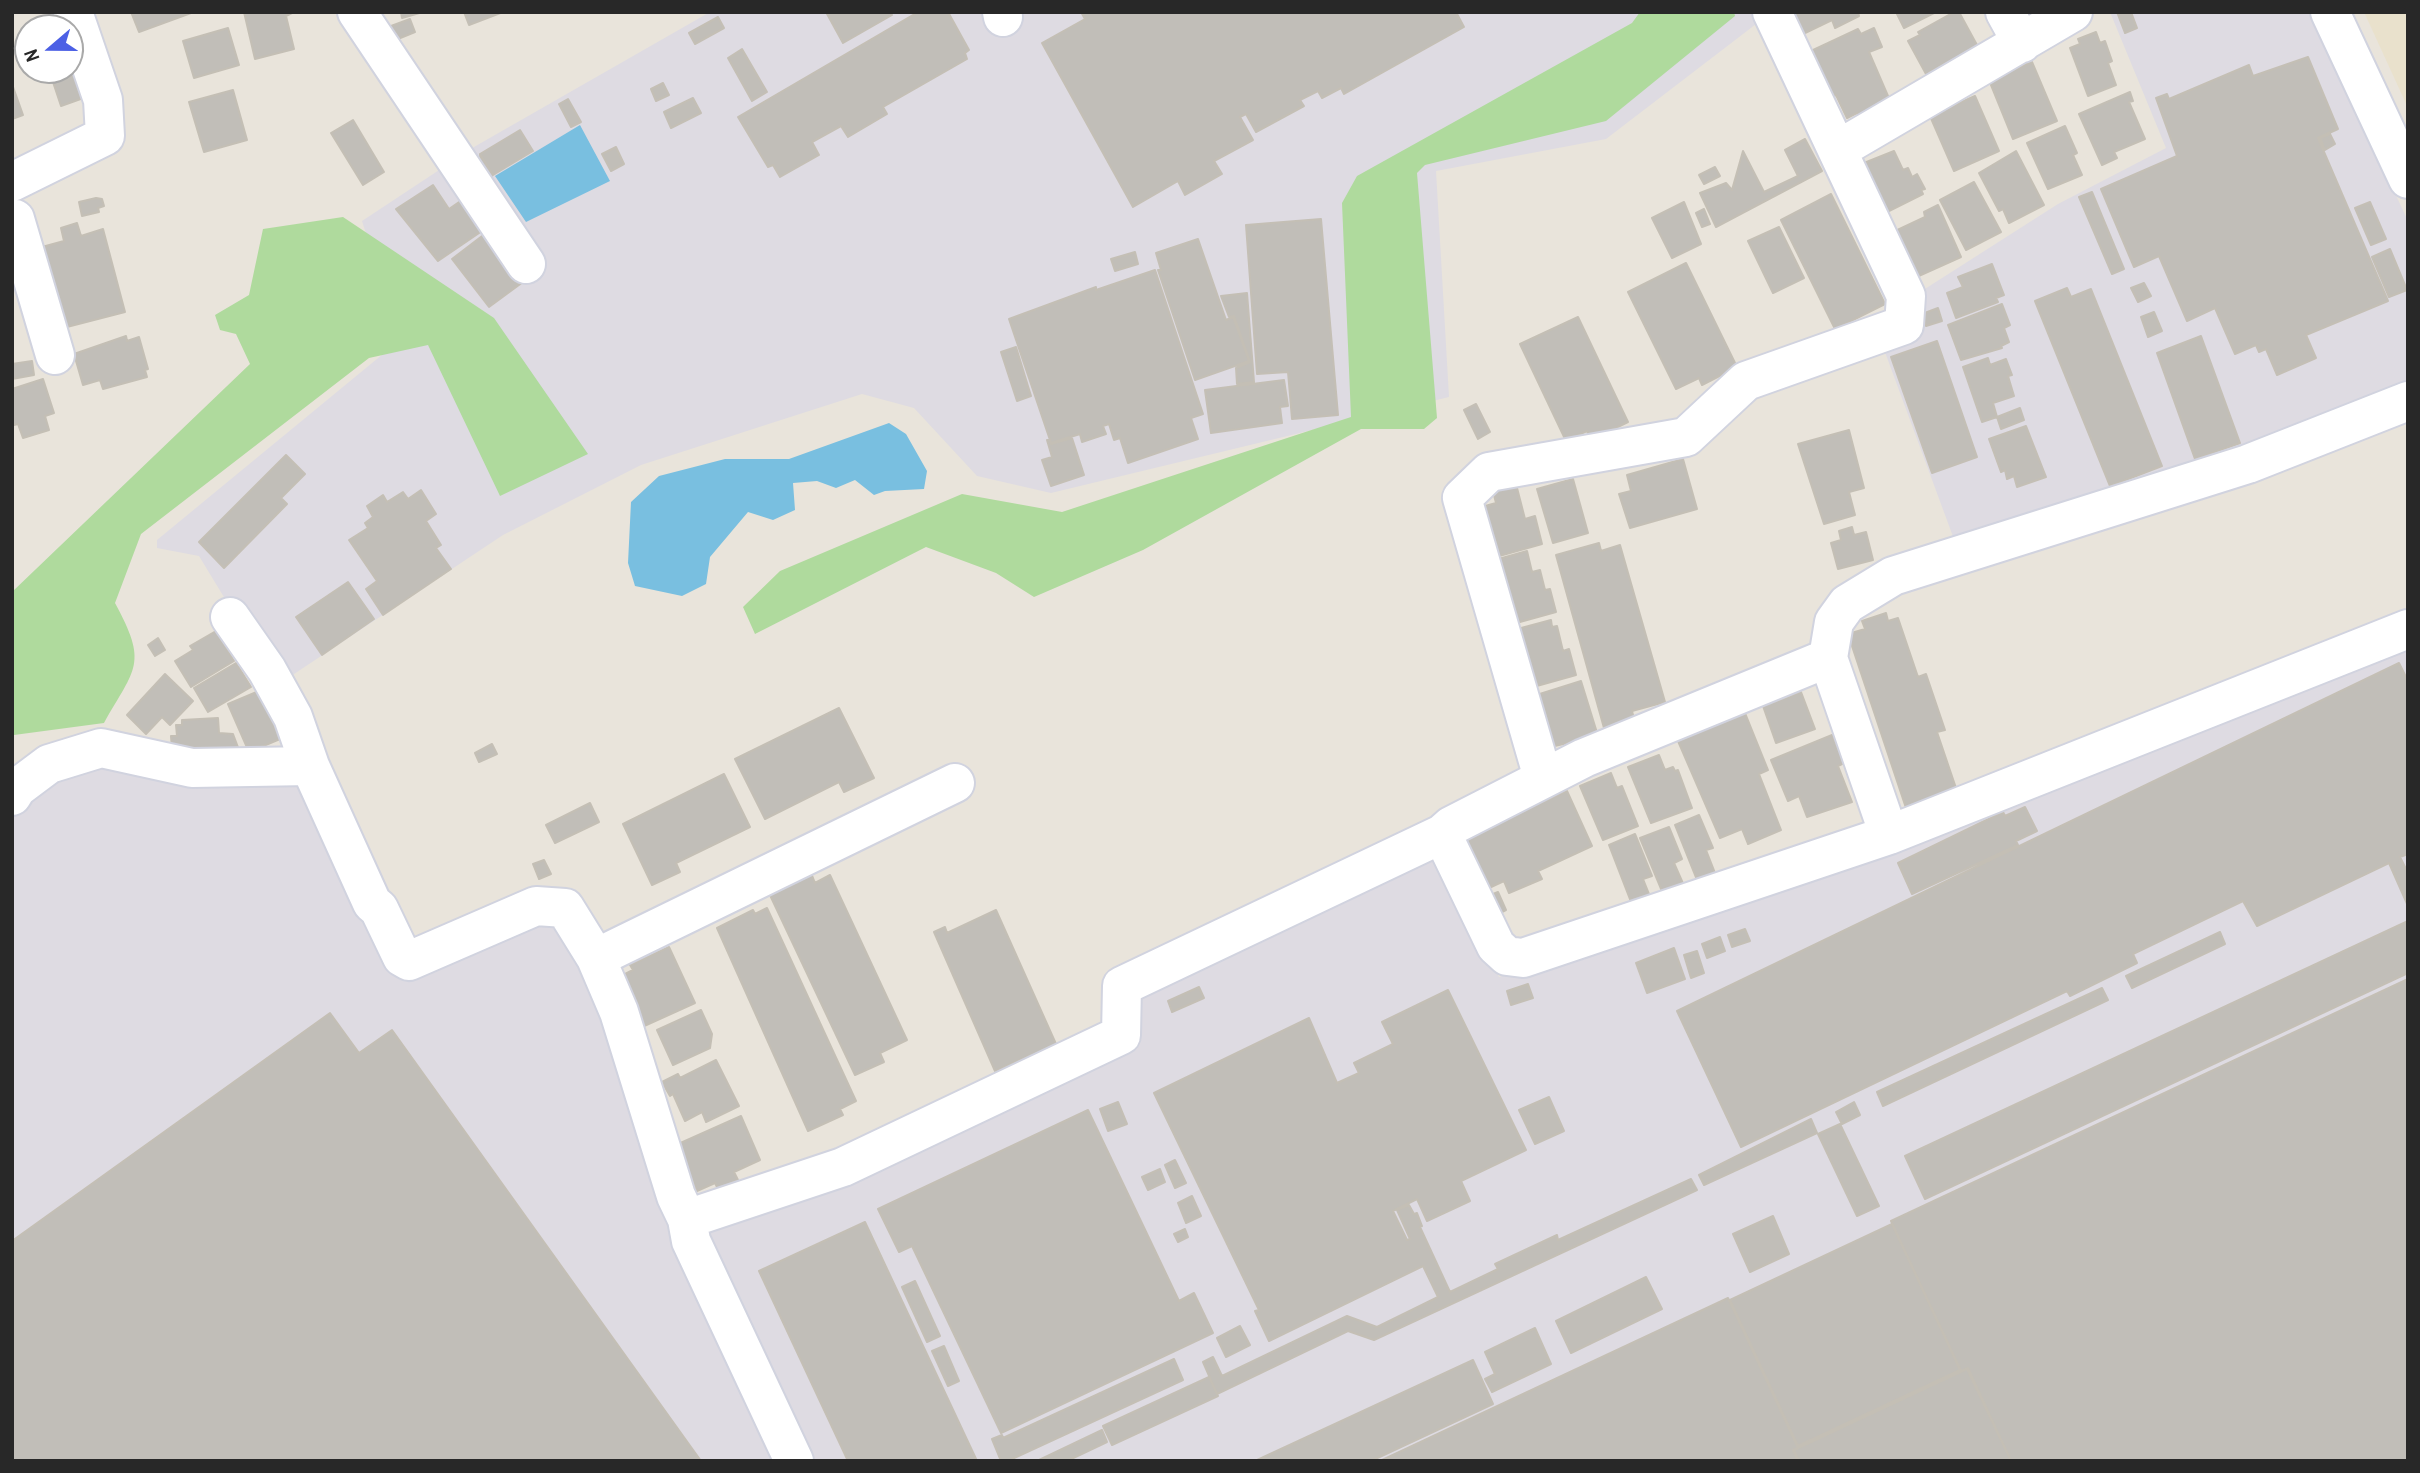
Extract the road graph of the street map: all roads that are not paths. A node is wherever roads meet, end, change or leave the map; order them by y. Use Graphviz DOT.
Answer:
graph roads {
  1 [pos="73,12"];
  2 [pos="357,12"];
  3 [pos="1772,12"];
  4 [pos="2073,12"];
  5 [pos="2330,12"];
  6 [pos="2013,28"];
  7 [pos="1839,149"];
  8 [pos="2408,179"];
  9 [pos="13,204"];
  10 [pos="527,264"];
  11 [pos="55,355"];
  12 [pos="2408,401"];
  13 [pos="230,617"];
  14 [pos="2408,629"];
  15 [pos="1828,658"];
  16 [pos="310,766"];
  17 [pos="1543,778"];
  18 [pos="955,783"];
  19 [pos="12,796"];
  20 [pos="1442,834"];
  21 [pos="1889,835"];
  22 [pos="596,958"];
  23 [pos="687,1219"];
  24 [pos="794,1461"];
  1 -- 9 [label="street"];
  2 -- 10 [label="street"];
  3 -- 7 [label="street"];
  4 -- 6 [label="street"];
  5 -- 8 [label="street"];
  6 -- 7 [label="street"];
  7 -- 17 [label="street"];
  9 -- 11 [label="street"];
  12 -- 15 [label="street"];
  13 -- 16 [label="street"];
  14 -- 21 [label="street"];
  15 -- 17 [label="street"];
  15 -- 21 [label="street"];
  16 -- 19 [label="street"];
  16 -- 22 [label="street"];
  17 -- 20 [label="street"];
  18 -- 22 [label="street"];
  20 -- 21 [label="street"];
  20 -- 23 [label="street"];
  22 -- 23 [label="street"];
  23 -- 24 [label="street"];
}
